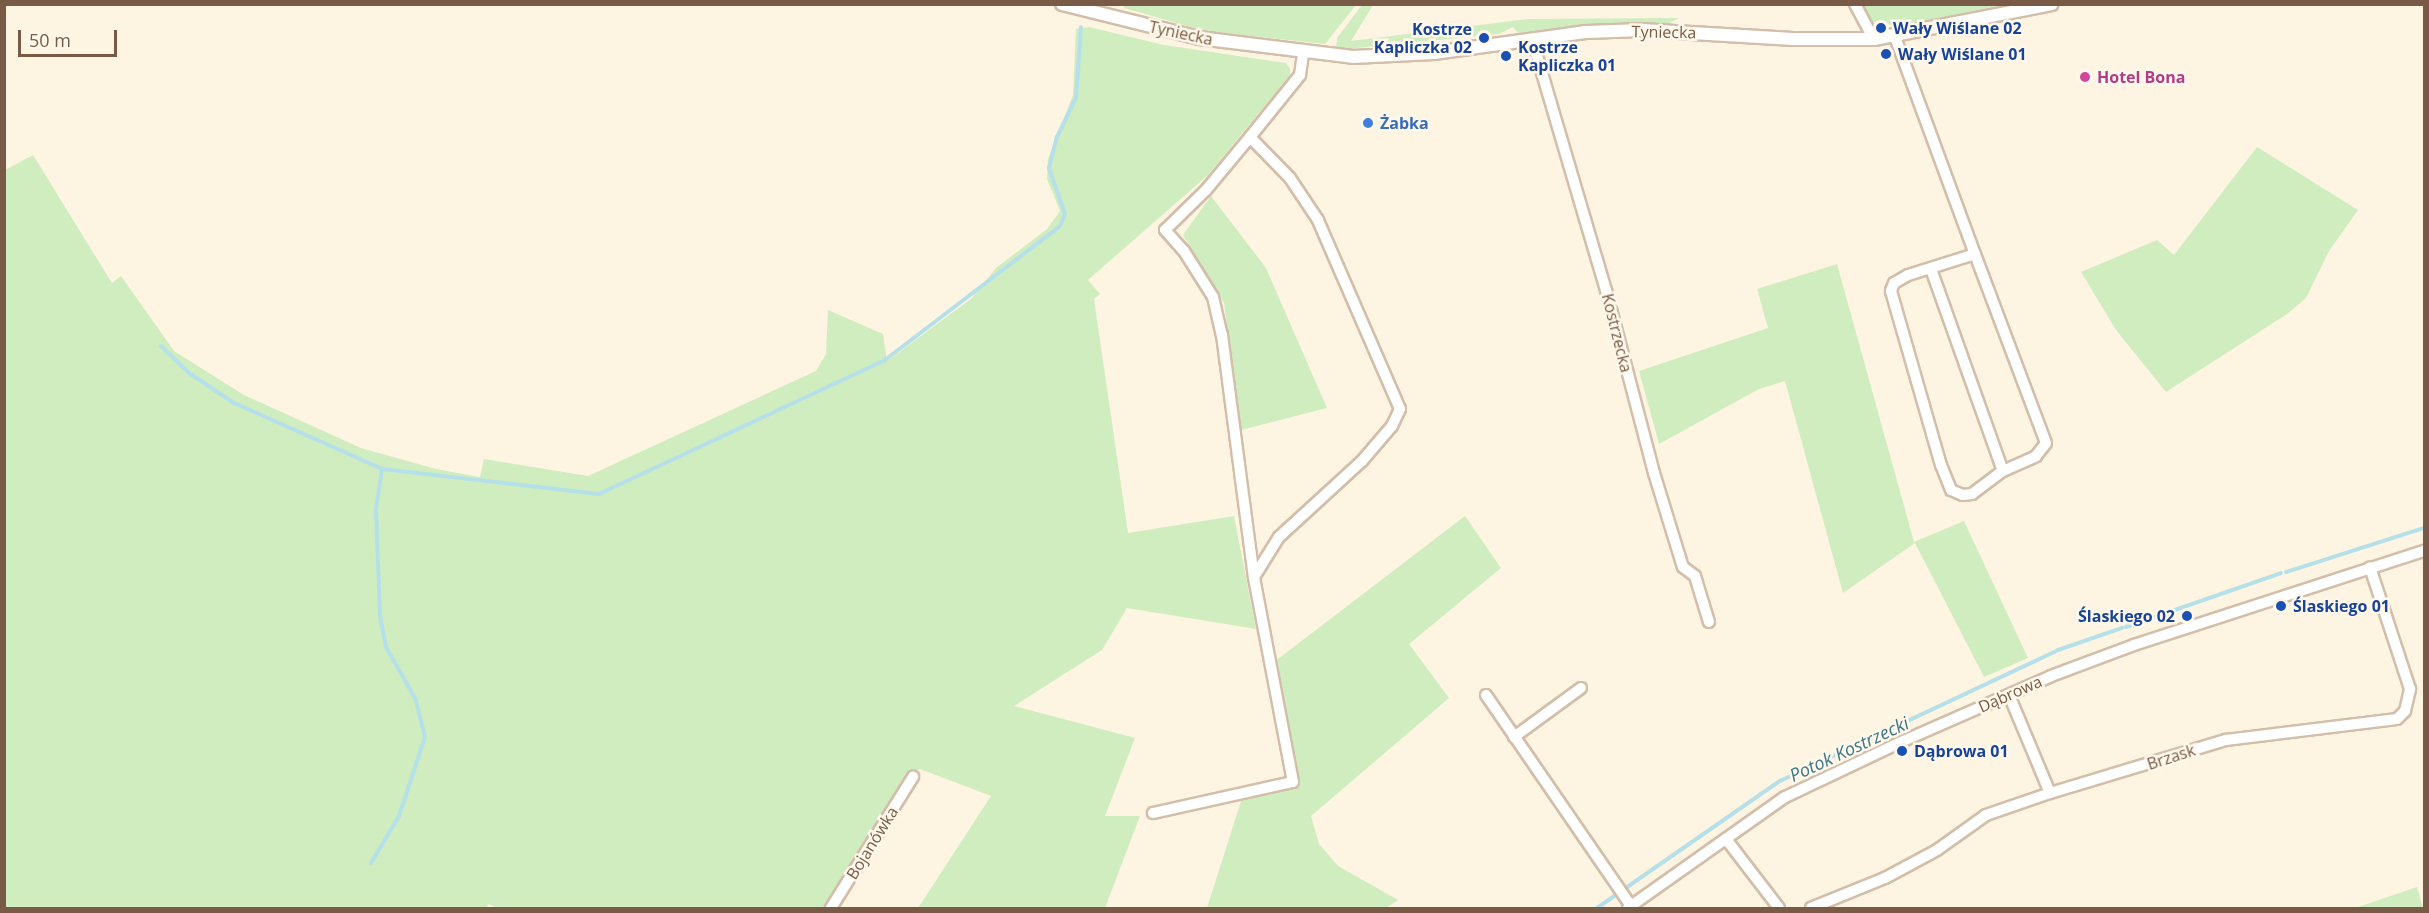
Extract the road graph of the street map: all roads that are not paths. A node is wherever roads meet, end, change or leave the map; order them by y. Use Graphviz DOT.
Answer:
graph roads {
  1 [pos="1062,4"];
  2 [pos="1855,4"];
  3 [pos="2052,4"];
  4 [pos="1895,37"];
  5 [pos="1532,39"];
  6 [pos="1874,39"];
  7 [pos="1303,54"];
  8 [pos="1250,137"];
  9 [pos="1975,254"];
  10 [pos="1931,269"];
  11 [pos="2003,471"];
  12 [pos="2424,551"];
  13 [pos="2370,567"];
  14 [pos="1254,577"];
  15 [pos="1709,622"];
  16 [pos="1581,688"];
  17 [pos="1486,695"];
  18 [pos="2010,695"];
  19 [pos="1514,737"];
  20 [pos="913,777"];
  21 [pos="2050,793"];
  22 [pos="1153,813"];
  23 [pos="1726,838"];
  24 [pos="1628,904"];
  25 [pos="831,909"];
  26 [pos="1779,909"];
  27 [pos="1811,909"];
  1 -- 7 [label="street, Tyniecka"];
  2 -- 6 [label="street"];
  3 -- 4 [label="street, Tyniecka"];
  4 -- 6 [label="street, Tyniecka"];
  4 -- 9 [label="street"];
  5 -- 6 [label="street, Tyniecka"];
  5 -- 7 [label="street, Tyniecka"];
  5 -- 15 [label="street, Kostrzecka"];
  7 -- 8 [label="street"];
  8 -- 14 [label="street"];
  8 -- 14 [label="street"];
  9 -- 10 [label="street"];
  9 -- 11 [label="street"];
  10 -- 11 [label="street"];
  10 -- 11 [label="street"];
  12 -- 13 [label="street, Dąbrowa"];
  13 -- 18 [label="street, Dąbrowa"];
  13 -- 21 [label="street, Brzask"];
  14 -- 22 [label="street"];
  16 -- 19 [label="street"];
  17 -- 19 [label="street"];
  18 -- 21 [label="street"];
  18 -- 23 [label="street, Dąbrowa"];
  19 -- 24 [label="street"];
  20 -- 25 [label="street, Bojanówka"];
  21 -- 27 [label="street, Brzask"];
  23 -- 24 [label="street, Dąbrowa"];
  23 -- 26 [label="street"];
}
